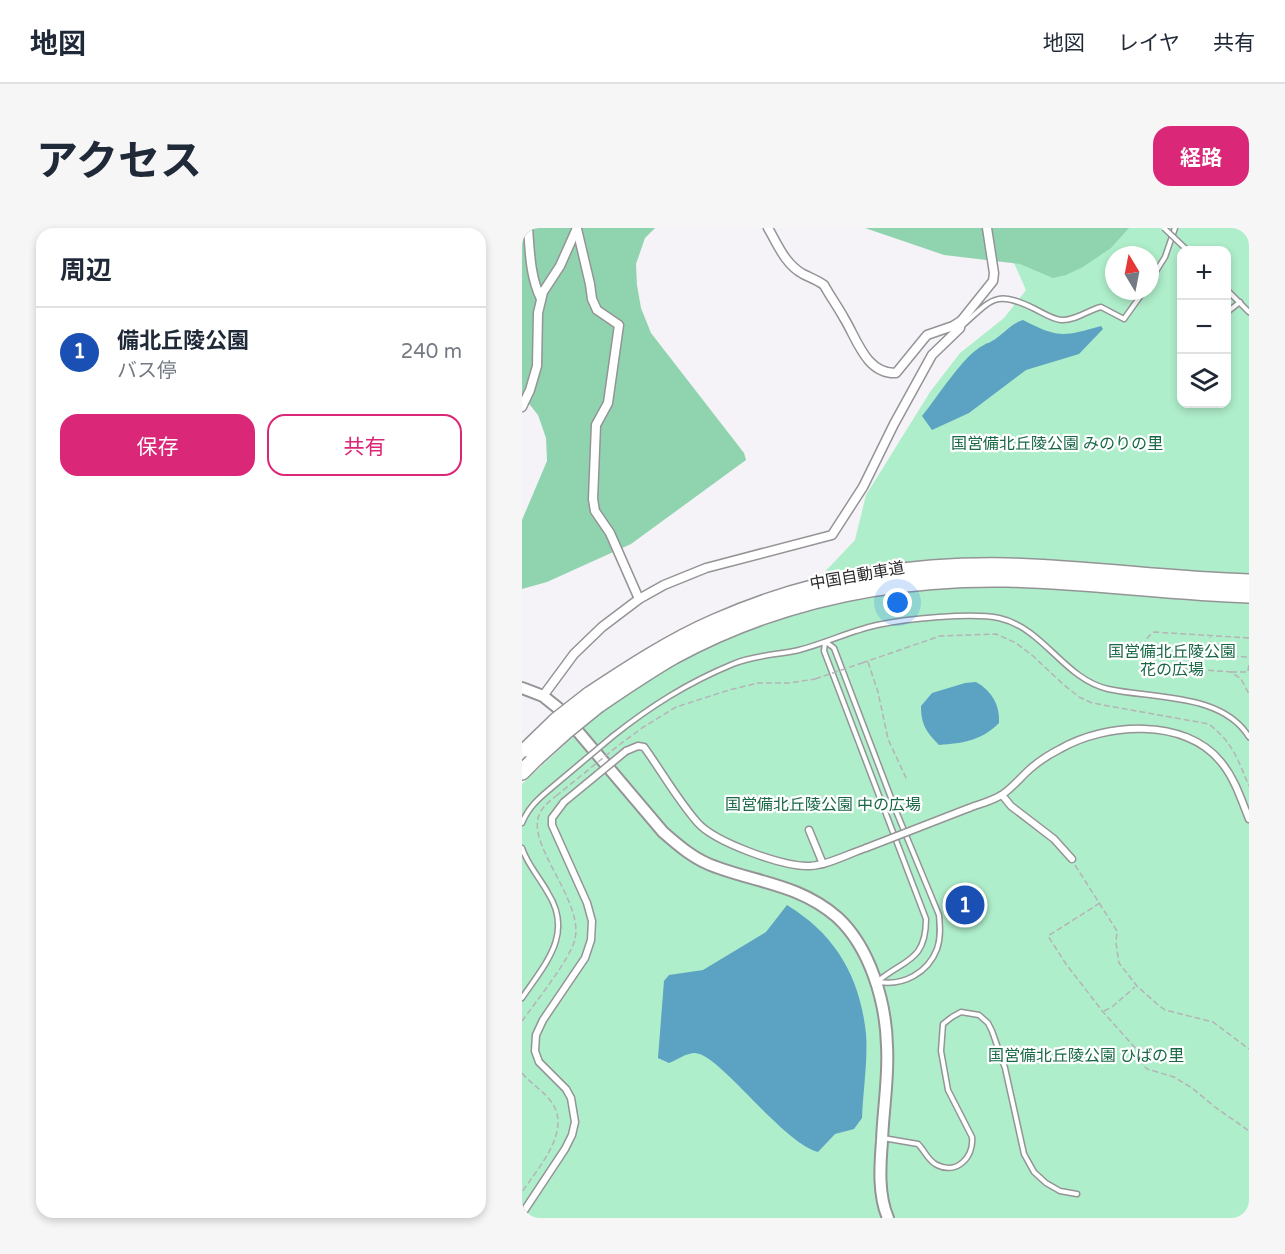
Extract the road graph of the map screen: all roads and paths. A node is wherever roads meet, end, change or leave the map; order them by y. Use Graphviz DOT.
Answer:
graph roads {
  1 [pos="528,228"];
  2 [pos="577,228"];
  3 [pos="768,228"];
  4 [pos="987,228"];
  5 [pos="1164,228"];
  6 [pos="1175,228"];
  7 [pos="1182,246"];
  8 [pos="1159,267"];
  9 [pos="1231,293"];
  10 [pos="541,300"];
  11 [pos="1138,300"];
  12 [pos="1240,302"];
  13 [pos="1231,310"];
  14 [pos="1249,312"];
  15 [pos="961,324"];
  16 [pos="522,407"];
  17 [pos="1249,582"];
  18 [pos="1249,595"];
  19 [pos="639,599"];
  20 [pos="1210,635"];
  21 [pos="1249,638"];
  22 [pos="825,642"];
  23 [pos="1144,646"];
  24 [pos="1210,648"];
  25 [pos="1178,655"];
  26 [pos="1249,657"];
  27 [pos="868,661"];
  28 [pos="1249,664"];
  29 [pos="1157,666"];
  30 [pos="1174,668"];
  31 [pos="1156,670"];
  32 [pos="1231,672"];
  33 [pos="1249,672"];
  34 [pos="522,688"];
  35 [pos="1249,694"];
  36 [pos="543,696"];
  37 [pos="593,700"];
  38 [pos="1249,737"];
  39 [pos="528,754"];
  40 [pos="522,772"];
  41 [pos="907,780"];
  42 [pos="1249,786"];
  43 [pos="1002,795"];
  44 [pos="556,796"];
  45 [pos="1249,819"];
  46 [pos="522,823"];
  47 [pos="809,830"];
  48 [pos="522,848"];
  49 [pos="1072,859"];
  50 [pos="823,864"];
  51 [pos="1100,903"];
  52 [pos="877,982"];
  53 [pos="1137,986"];
  54 [pos="522,998"];
  55 [pos="1103,1012"];
  56 [pos="1249,1049"];
  57 [pos="522,1073"];
  58 [pos="1249,1131"];
  59 [pos="882,1138"];
  60 [pos="522,1192"];
  61 [pos="1077,1194"];
  62 [pos="523,1213"];
  63 [pos="888,1218"];
  1 -- 10 [label="street"];
  2 -- 10 [label="street"];
  2 -- 19 [label="street"];
  3 -- 15 [label="street"];
  4 -- 15 [label="street"];
  5 -- 7 [label="lane, bridge"];
  6 -- 8 [label="lane"];
  9 -- 12 [label="lane"];
  10 -- 16 [label="street"];
  11 -- 15 [label="lane"];
  12 -- 13 [label="lane"];
  12 -- 14 [label="lane"];
  15 -- 19 [label="street"];
  17 -- 37 [label="highway, 中国自動車道"];
  18 -- 37 [label="highway, 中国自動車道"];
  19 -- 36 [label="street"];
  20 -- 21 [label="path"];
  20 -- 23 [label="path"];
  20 -- 24 [label="path"];
  22 -- 38 [label="lane"];
  22 -- 46 [label="lane, bridge"];
  22 -- 52 [label="lane"];
  22 -- 52 [label="lane"];
  23 -- 25 [label="path"];
  23 -- 29 [label="path"];
  24 -- 25 [label="path"];
  24 -- 26 [label="path"];
  25 -- 30 [label="path"];
  27 -- 41 [label="path"];
  27 -- 42 [label="path"];
  27 -- 44 [label="path, bridge"];
  28 -- 33 [label="path"];
  29 -- 30 [label="path"];
  29 -- 31 [label="path"];
  30 -- 32 [label="path"];
  32 -- 33 [label="path"];
  32 -- 35 [label="path"];
  34 -- 36 [label="street"];
  36 -- 52 [label="street"];
  37 -- 39 [label="highway, 中国自動車道, bridge"];
  39 -- 40 [label="highway, 中国自動車道"];
  43 -- 45 [label="street"];
  43 -- 49 [label="street"];
  43 -- 50 [label="street, bridge"];
  47 -- 50 [label="street"];
  48 -- 54 [label="lane"];
  49 -- 51 [label="path"];
  50 -- 62 [label="street, bridge"];
  51 -- 53 [label="path"];
  51 -- 55 [label="path"];
  52 -- 59 [label="street"];
  53 -- 55 [label="path"];
  53 -- 56 [label="path"];
  55 -- 58 [label="path"];
  57 -- 60 [label="path"];
  59 -- 61 [label="lane"];
  59 -- 63 [label="street"];
}
